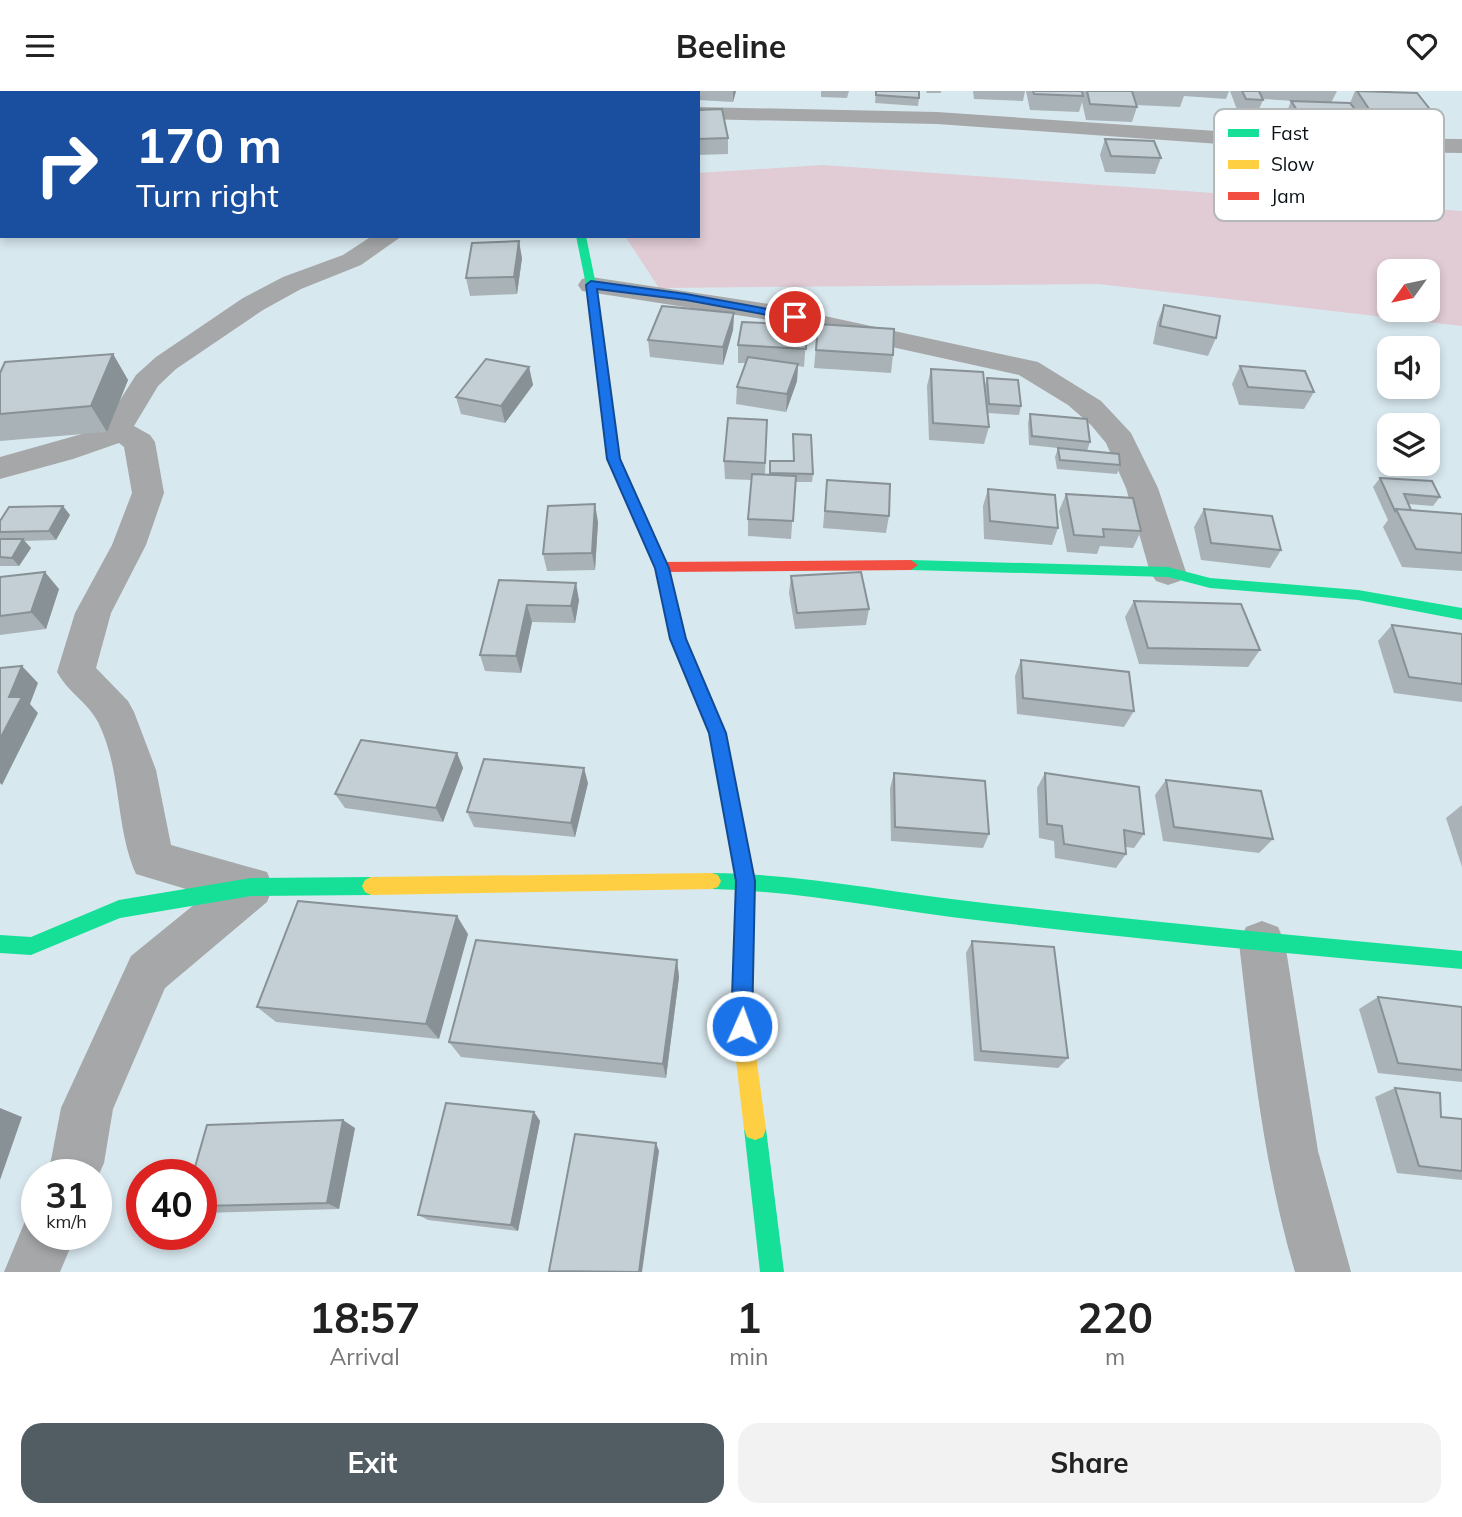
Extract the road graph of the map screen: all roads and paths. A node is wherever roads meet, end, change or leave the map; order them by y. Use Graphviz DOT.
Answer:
graph roads {
  1 [pos="804,102"];
  2 [pos="700,113"];
  3 [pos="1214,136"];
  4 [pos="1462,146"];
  5 [pos="1444,147"];
  6 [pos="387,238"];
  7 [pos="581,238"];
  8 [pos="591,285"];
  9 [pos="117,429"];
  10 [pos="0,468"];
  11 [pos="662,568"];
  12 [pos="1168,572"];
  13 [pos="1462,614"];
  14 [pos="746,881"];
  15 [pos="251,887"];
  16 [pos="1262,943"];
  17 [pos="0,944"];
  18 [pos="1462,960"];
  19 [pos="78,1159"];
  20 [pos="42,1250"];
  21 [pos="33,1272"];
  22 [pos="772,1272"];
  23 [pos="1323,1272"];
  1 -- 2 [label="street"];
  1 -- 3 [label="street"];
  4 -- 5 [label="street"];
  6 -- 9 [label="street"];
  7 -- 8 [label="street"];
  8 -- 11 [label="street"];
  8 -- 12 [label="street"];
  9 -- 10 [label="street"];
  9 -- 15 [label="street"];
  11 -- 12 [label="street"];
  11 -- 14 [label="street"];
  12 -- 13 [label="street"];
  14 -- 15 [label="street"];
  14 -- 16 [label="street"];
  14 -- 22 [label="street"];
  15 -- 17 [label="street"];
  15 -- 19 [label="street"];
  16 -- 18 [label="street"];
  16 -- 23 [label="street"];
  20 -- 21 [label="street"];
}
